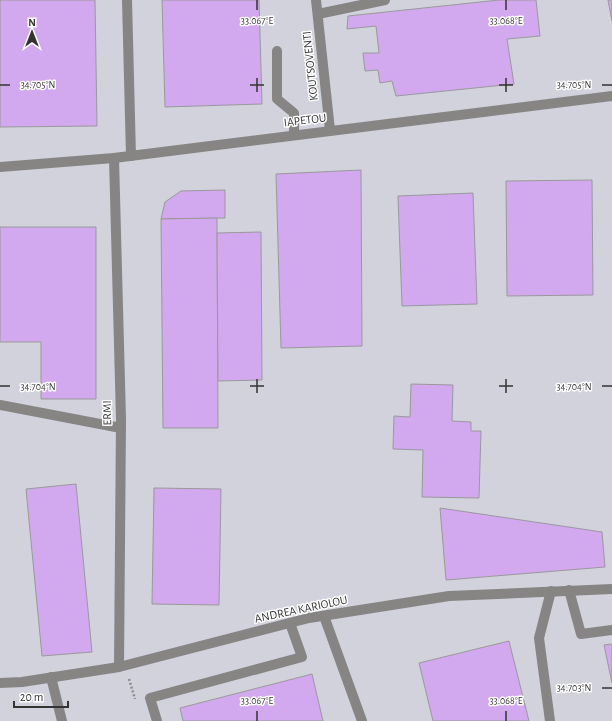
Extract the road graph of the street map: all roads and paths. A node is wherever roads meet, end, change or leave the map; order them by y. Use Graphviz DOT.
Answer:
graph roads {
  1 [pos="127,0"];
  2 [pos="316,0"];
  3 [pos="386,0"];
  4 [pos="318,14"];
  5 [pos="277,51"];
  6 [pos="612,96"];
  7 [pos="330,130"];
  8 [pos="294,135"];
  9 [pos="132,156"];
  10 [pos="114,158"];
  11 [pos="0,167"];
  12 [pos="0,405"];
  13 [pos="121,428"];
  14 [pos="612,589"];
  15 [pos="568,590"];
  16 [pos="551,591"];
  17 [pos="324,616"];
  18 [pos="290,623"];
  19 [pos="612,630"];
  20 [pos="122,666"];
  21 [pos="51,677"];
  22 [pos="0,683"];
  23 [pos="135,700"];
  24 [pos="62,721"];
  25 [pos="157,721"];
  26 [pos="362,721"];
  27 [pos="550,721"];
  1 -- 9 [label="street"];
  2 -- 4 [label="street, KOUTSOVENTI"];
  3 -- 4 [label="street"];
  4 -- 7 [label="street, KOUTSOVENTI"];
  5 -- 8 [label="street"];
  6 -- 7 [label="street, IAPETOU"];
  7 -- 8 [label="street, IAPETOU"];
  8 -- 9 [label="street, IAPETOU"];
  9 -- 10 [label="street, IAPETOU"];
  10 -- 11 [label="street, IAPETOU"];
  10 -- 13 [label="street, ERMI"];
  12 -- 13 [label="street"];
  13 -- 20 [label="street, ERMI"];
  14 -- 15 [label="street, ANDREA KARIOLOU"];
  15 -- 16 [label="street, ANDREA KARIOLOU"];
  15 -- 19 [label="street"];
  16 -- 17 [label="street, ANDREA KARIOLOU"];
  16 -- 27 [label="street"];
  17 -- 18 [label="street, ANDREA KARIOLOU"];
  17 -- 26 [label="street"];
  18 -- 20 [label="street, ANDREA KARIOLOU"];
  18 -- 25 [label="street"];
  20 -- 21 [label="street, ANDREA KARIOLOU"];
  20 -- 23 [label="path"];
  21 -- 22 [label="street, ANDREA KARIOLOU"];
  21 -- 24 [label="street"];
}
